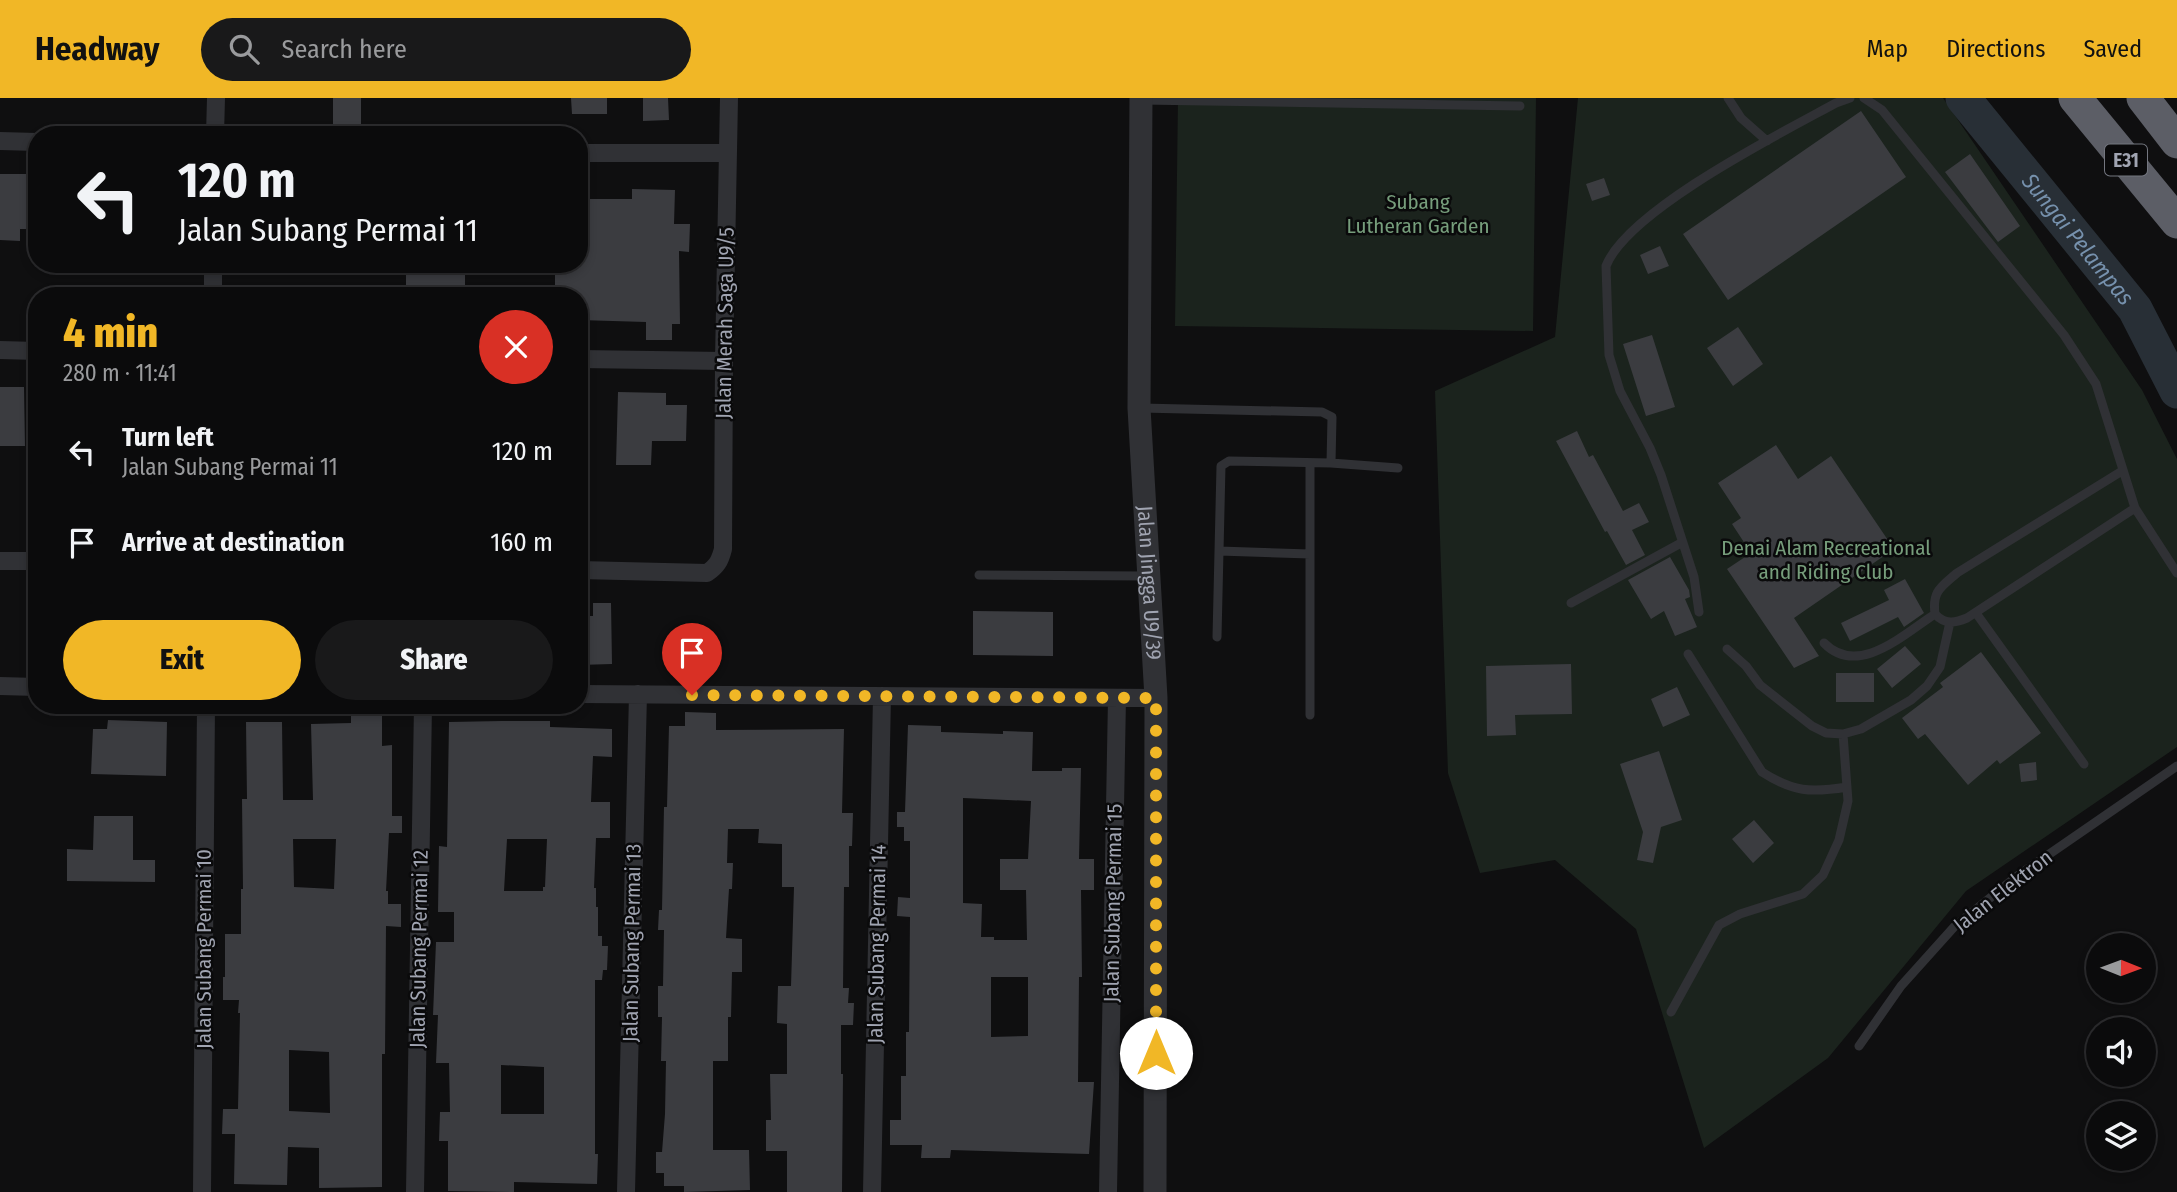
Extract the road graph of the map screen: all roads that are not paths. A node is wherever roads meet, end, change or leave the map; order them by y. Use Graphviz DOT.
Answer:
graph roads {
  1 [pos="216,98"];
  2 [pos="729,98"];
  3 [pos="1728,98"];
  4 [pos="1850,98"];
  5 [pos="1864,98"];
  6 [pos="2075,98"];
  7 [pos="2133,98"];
  8 [pos="2143,98"];
  9 [pos="1141,99"];
  10 [pos="1186,99"];
  11 [pos="1280,100"];
  12 [pos="1520,106"];
  13 [pos="215,126"];
  14 [pos="1767,141"];
  15 [pos="0,142"];
  16 [pos="28,142"];
  17 [pos="2177,142"];
  18 [pos="588,153"];
  19 [pos="727,153"];
  20 [pos="2177,157"];
  21 [pos="2177,222"];
  22 [pos="0,350"];
  23 [pos="28,351"];
  24 [pos="588,359"];
  25 [pos="723,361"];
  26 [pos="1139,408"];
  27 [pos="1311,463"];
  28 [pos="1331,463"];
  29 [pos="1398,468"];
  30 [pos="2122,471"];
  31 [pos="2135,508"];
  32 [pos="1681,543"];
  33 [pos="1219,551"];
  34 [pos="1310,554"];
  35 [pos="0,561"];
  36 [pos="28,561"];
  37 [pos="588,570"];
  38 [pos="2177,573"];
  39 [pos="979,575"];
  40 [pos="1148,576"];
  41 [pos="1571,603"];
  42 [pos="1699,612"];
  43 [pos="1976,613"];
  44 [pos="1935,614"];
  45 [pos="1950,622"];
  46 [pos="1217,637"];
  47 [pos="1824,643"];
  48 [pos="1727,649"];
  49 [pos="1688,654"];
  50 [pos="0,686"];
  51 [pos="28,687"];
  52 [pos="588,694"];
  53 [pos="638,694"];
  54 [pos="882,696"];
  55 [pos="1117,698"];
  56 [pos="1156,698"];
  57 [pos="206,714"];
  58 [pos="423,714"];
  59 [pos="1310,715"];
  60 [pos="1843,734"];
  61 [pos="2084,764"];
  62 [pos="2177,766"];
  63 [pos="1847,787"];
  64 [pos="1671,1012"];
  65 [pos="1859,1046"];
  66 [pos="202,1192"];
  67 [pos="415,1192"];
  68 [pos="626,1192"];
  69 [pos="872,1192"];
  70 [pos="1108,1192"];
  71 [pos="1155,1192"];
  1 -- 13 [label="street"];
  2 -- 19 [label="street, Jalan Merah Saga U9/5"];
  3 -- 14 [label="lane"];
  4 -- 14 [label="lane"];
  5 -- 30 [label="lane"];
  6 -- 21 [label="highway, E31"];
  7 -- 20 [label="street"];
  8 -- 17 [label="highway, E31"];
  9 -- 10 [label="lane"];
  9 -- 26 [label="street, Jalan Jingga U9/39"];
  10 -- 11 [label="lane"];
  11 -- 12 [label="lane"];
  14 -- 32 [label="lane"];
  15 -- 16 [label="street"];
  18 -- 19 [label="street"];
  19 -- 25 [label="street, Jalan Merah Saga U9/5"];
  22 -- 23 [label="street"];
  24 -- 25 [label="street"];
  25 -- 37 [label="street, Jalan Merah Saga U9/5"];
  26 -- 28 [label="lane"];
  26 -- 40 [label="street, Jalan Jingga U9/39"];
  27 -- 28 [label="lane"];
  27 -- 33 [label="lane"];
  27 -- 34 [label="lane"];
  28 -- 29 [label="lane"];
  30 -- 31 [label="lane"];
  30 -- 44 [label="lane"];
  31 -- 38 [label="lane"];
  31 -- 43 [label="lane"];
  32 -- 41 [label="lane"];
  32 -- 42 [label="lane"];
  33 -- 34 [label="lane"];
  33 -- 46 [label="lane"];
  34 -- 59 [label="lane"];
  35 -- 36 [label="street"];
  39 -- 40 [label="lane"];
  40 -- 56 [label="street, Jalan Jingga U9/39"];
  43 -- 45 [label="lane"];
  43 -- 61 [label="lane"];
  44 -- 45 [label="lane"];
  44 -- 47 [label="lane"];
  45 -- 60 [label="lane"];
  48 -- 60 [label="lane"];
  49 -- 63 [label="lane"];
  50 -- 51 [label="street"];
  52 -- 53 [label="street"];
  53 -- 54 [label="street"];
  53 -- 68 [label="street, Jalan Subang Permai 13"];
  54 -- 55 [label="street"];
  54 -- 69 [label="street, Jalan Subang Permai 14"];
  55 -- 56 [label="street"];
  55 -- 70 [label="street, Jalan Subang Permai 15"];
  56 -- 71 [label="street, Jalan Jingga U9/39"];
  57 -- 66 [label="street, Jalan Subang Permai 10"];
  58 -- 67 [label="street, Jalan Subang Permai 12"];
  60 -- 63 [label="lane"];
  62 -- 65 [label="lane, Jalan Elektron"];
  63 -- 64 [label="lane"];
}
